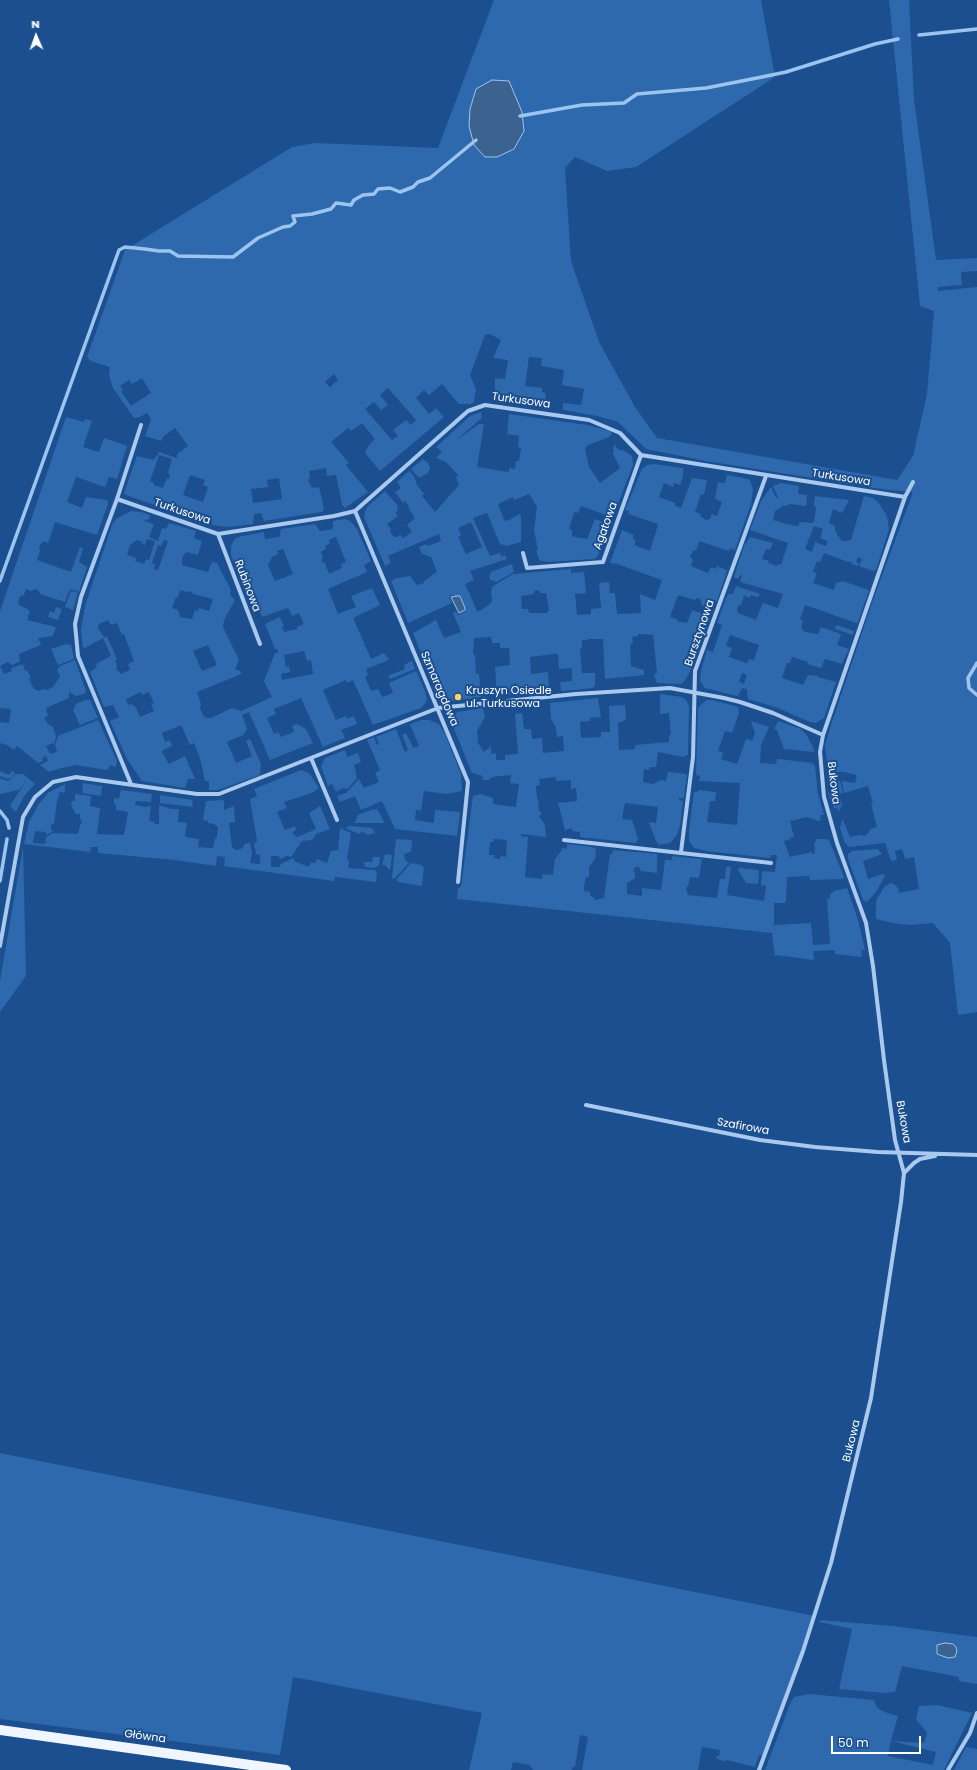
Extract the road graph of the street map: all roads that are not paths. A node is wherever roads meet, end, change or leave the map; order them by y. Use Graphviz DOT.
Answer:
graph roads {
  1 [pos="141,425"];
  2 [pos="641,455"];
  3 [pos="766,476"];
  4 [pos="913,482"];
  5 [pos="905,497"];
  6 [pos="117,499"];
  7 [pos="355,511"];
  8 [pos="218,534"];
  9 [pos="523,553"];
  10 [pos="260,644"];
  11 [pos="694,691"];
  12 [pos="438,708"];
  13 [pos="823,735"];
  14 [pos="311,758"];
  15 [pos="131,784"];
  16 [pos="337,820"];
  17 [pos="564,840"];
  18 [pos="681,852"];
  19 [pos="771,863"];
  20 [pos="458,882"];
  21 [pos="0,946"];
  22 [pos="586,1106"];
  23 [pos="899,1152"];
  24 [pos="943,1154"];
  25 [pos="977,1154"];
  26 [pos="904,1174"];
  27 [pos="977,1713"];
  28 [pos="0,1730"];
  29 [pos="286,1770"];
  30 [pos="759,1770"];
  31 [pos="948,1770"];
  1 -- 6 [label="street"];
  2 -- 3 [label="street, Turkusowa"];
  2 -- 7 [label="street, Turkusowa"];
  2 -- 9 [label="street, Agatowa"];
  3 -- 5 [label="street, Turkusowa"];
  3 -- 11 [label="street, Bursztynowa"];
  4 -- 5 [label="street, Bukowa"];
  5 -- 13 [label="street, Bukowa"];
  6 -- 8 [label="street, Turkusowa"];
  6 -- 15 [label="street"];
  7 -- 8 [label="street, Turkusowa"];
  7 -- 12 [label="street, Szmaragdowa"];
  8 -- 10 [label="street, Rubinowa"];
  11 -- 12 [label="street"];
  11 -- 13 [label="street"];
  11 -- 18 [label="street, Bursztynowa"];
  12 -- 14 [label="street"];
  12 -- 20 [label="street, Szmaragdowa"];
  13 -- 23 [label="street, Bukowa"];
  14 -- 15 [label="street"];
  14 -- 16 [label="street"];
  15 -- 21 [label="street"];
  17 -- 18 [label="street"];
  18 -- 19 [label="street"];
  22 -- 23 [label="street, Szafirowa"];
  23 -- 24 [label="street, Szafirowa"];
  23 -- 26 [label="street, Bukowa"];
  24 -- 25 [label="street"];
  24 -- 26 [label="street"];
  26 -- 30 [label="street, Bukowa"];
  27 -- 31 [label="street"];
  28 -- 29 [label="main road, Główna"];
}
